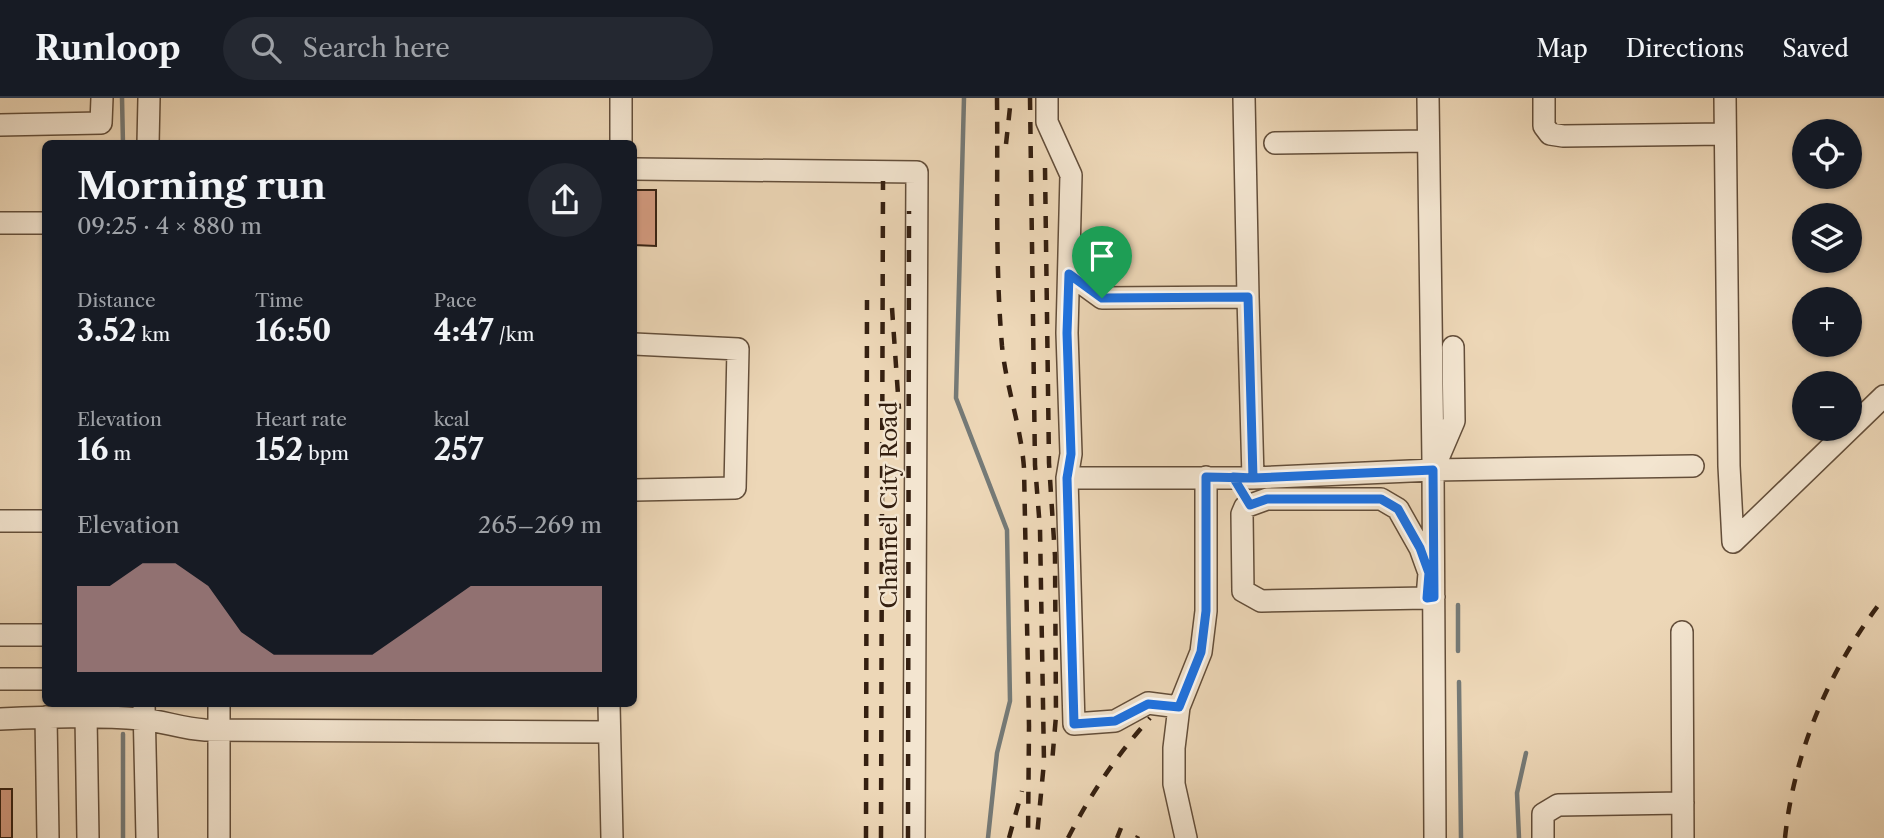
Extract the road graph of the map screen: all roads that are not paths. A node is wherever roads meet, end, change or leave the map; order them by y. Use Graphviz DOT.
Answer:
graph roads {
  1 [pos="102,98"];
  2 [pos="149,98"];
  3 [pos="621,98"];
  4 [pos="1047,98"];
  5 [pos="1244,98"];
  6 [pos="1428,98"];
  7 [pos="1544,98"];
  8 [pos="1724,98"];
  9 [pos="0,125"];
  10 [pos="1725,134"];
  11 [pos="148,140"];
  12 [pos="621,140"];
  13 [pos="1428,141"];
  14 [pos="1261,143"];
  15 [pos="637,169"];
  16 [pos="0,223"];
  17 [pos="42,223"];
  18 [pos="1069,274"];
  19 [pos="1248,297"];
  20 [pos="637,344"];
  21 [pos="1453,346"];
  22 [pos="1884,396"];
  23 [pos="1729,466"];
  24 [pos="1433,470"];
  25 [pos="1206,477"];
  26 [pos="1067,478"];
  27 [pos="1243,478"];
  28 [pos="637,489"];
  29 [pos="1250,505"];
  30 [pos="0,521"];
  31 [pos="42,521"];
  32 [pos="1431,598"];
  33 [pos="1682,632"];
  34 [pos="0,635"];
  35 [pos="42,635"];
  36 [pos="0,679"];
  37 [pos="42,679"];
  38 [pos="219,707"];
  39 [pos="609,707"];
  40 [pos="1179,707"];
  41 [pos="144,711"];
  42 [pos="46,717"];
  43 [pos="86,717"];
  44 [pos="0,719"];
  45 [pos="219,730"];
  46 [pos="609,732"];
  47 [pos="1683,803"];
  48 [pos="48,838"];
  49 [pos="88,838"];
  50 [pos="147,838"];
  51 [pos="219,838"];
  52 [pos="612,838"];
  53 [pos="914,838"];
  54 [pos="1186,838"];
  55 [pos="1435,838"];
  56 [pos="1543,838"];
  57 [pos="1683,838"];
  1 -- 9 [label="lane"];
  2 -- 11 [label="lane"];
  3 -- 12 [label="lane"];
  4 -- 18 [label="lane"];
  5 -- 14 [label="lane"];
  6 -- 13 [label="lane"];
  7 -- 10 [label="lane"];
  8 -- 10 [label="lane"];
  10 -- 23 [label="lane"];
  13 -- 14 [label="lane"];
  13 -- 24 [label="lane"];
  14 -- 19 [label="lane"];
  15 -- 53 [label="lane, Channel City Road"];
  16 -- 17 [label="lane"];
  18 -- 19 [label="lane"];
  18 -- 26 [label="lane"];
  19 -- 27 [label="lane"];
  20 -- 28 [label="lane"];
  21 -- 24 [label="lane"];
  22 -- 23 [label="lane"];
  23 -- 24 [label="lane"];
  24 -- 27 [label="lane"];
  24 -- 32 [label="lane"];
  25 -- 26 [label="lane"];
  25 -- 27 [label="lane"];
  25 -- 40 [label="lane"];
  26 -- 40 [label="lane"];
  27 -- 29 [label="lane"];
  29 -- 32 [label="lane"];
  29 -- 32 [label="lane"];
  30 -- 31 [label="lane"];
  32 -- 55 [label="lane"];
  33 -- 47 [label="lane"];
  34 -- 35 [label="lane"];
  36 -- 37 [label="lane"];
  38 -- 45 [label="lane"];
  39 -- 46 [label="lane"];
  40 -- 54 [label="lane"];
  41 -- 43 [label="lane"];
  41 -- 45 [label="lane"];
  41 -- 50 [label="lane"];
  42 -- 43 [label="lane"];
  42 -- 44 [label="lane"];
  42 -- 48 [label="lane"];
  43 -- 49 [label="lane"];
  45 -- 46 [label="lane"];
  45 -- 51 [label="lane"];
  46 -- 52 [label="lane"];
  47 -- 56 [label="lane"];
  47 -- 57 [label="lane"];
}
